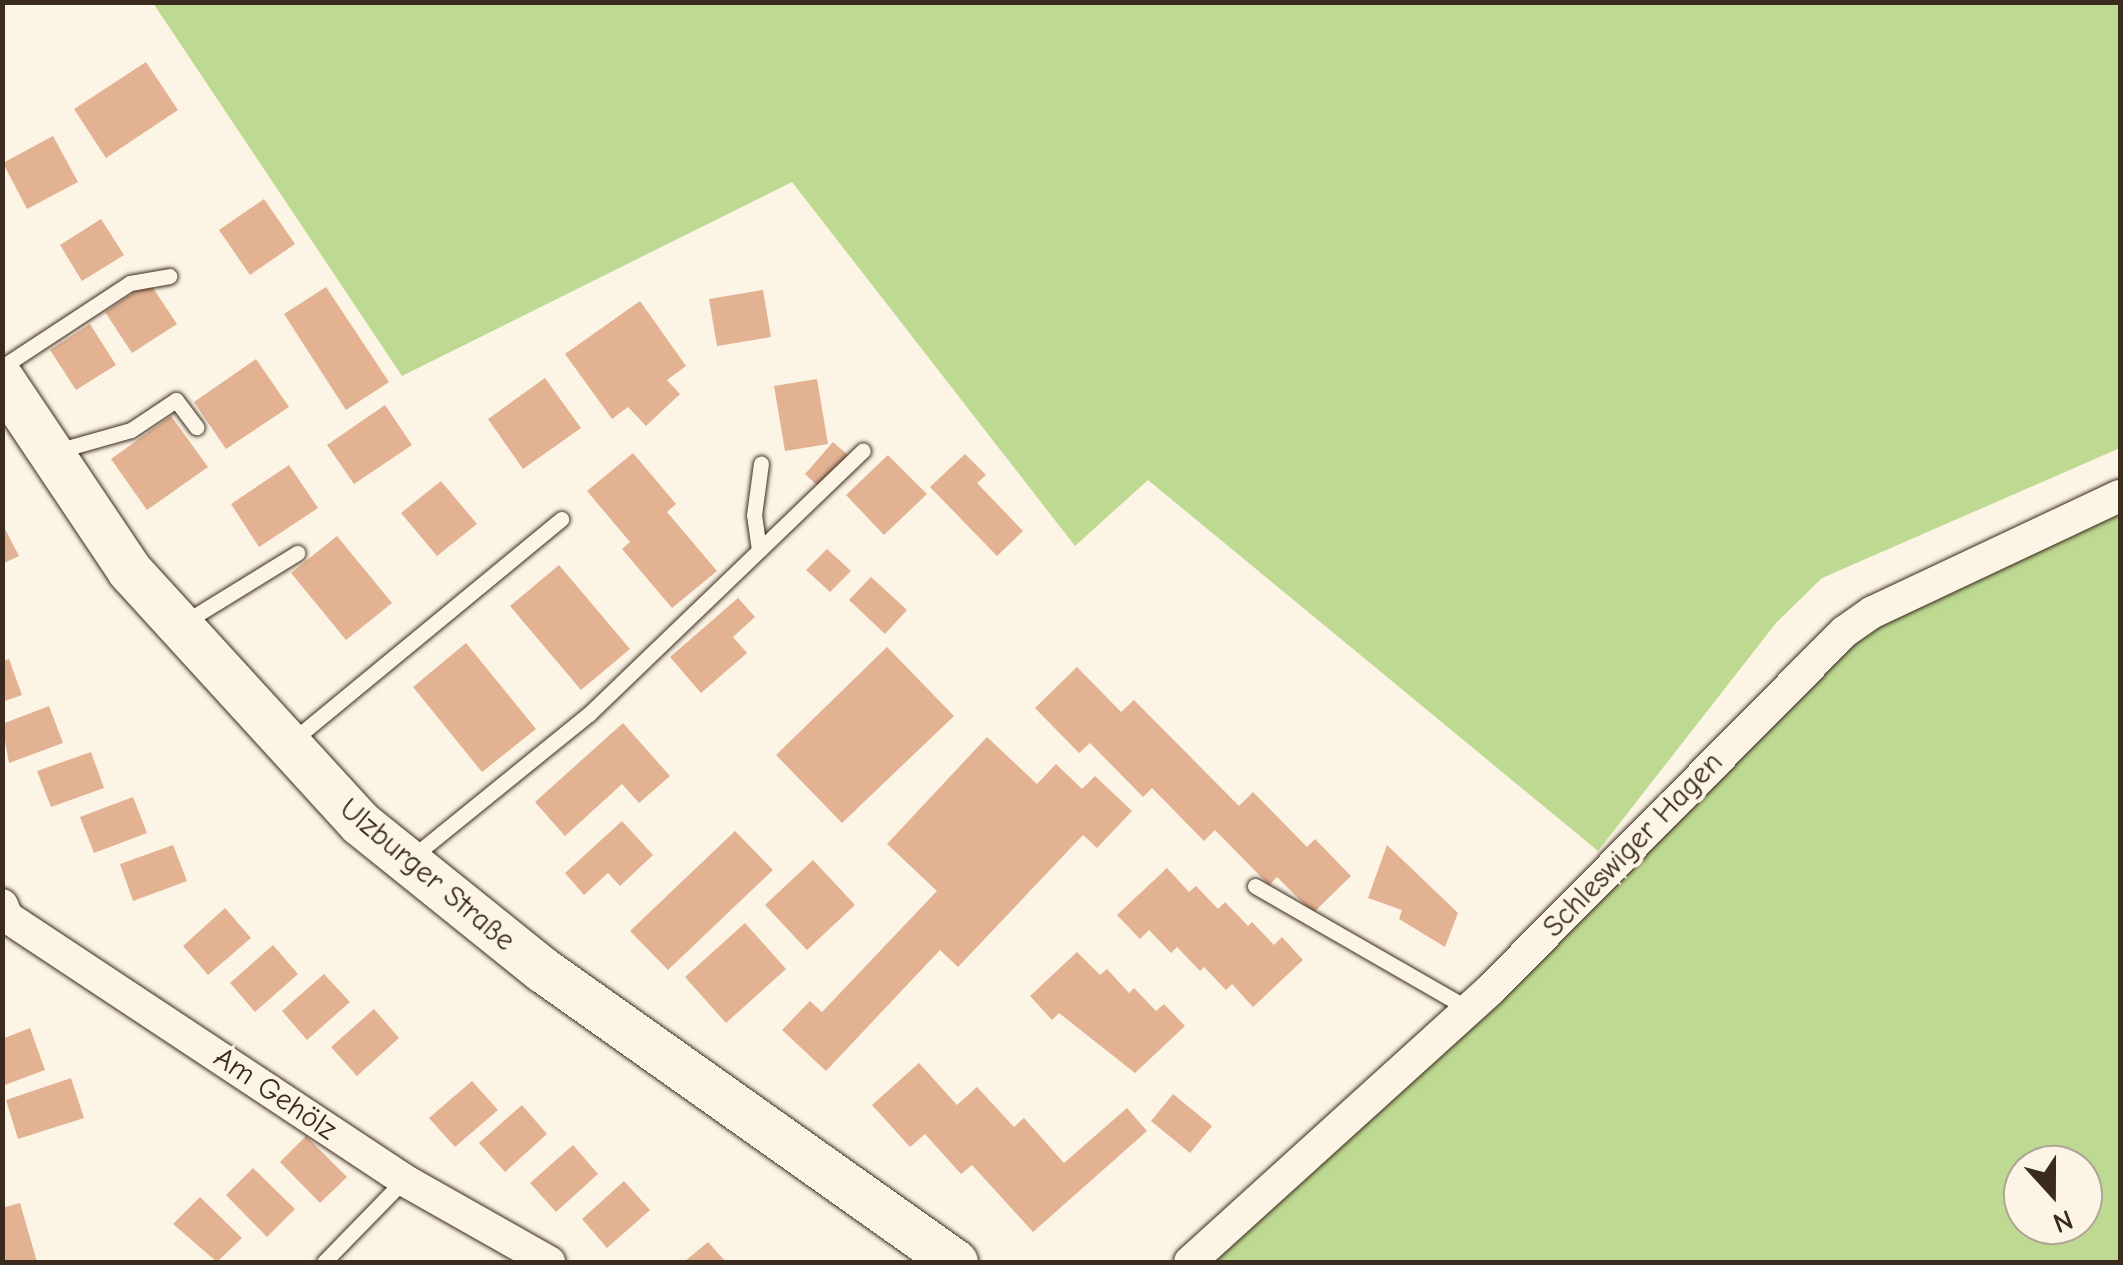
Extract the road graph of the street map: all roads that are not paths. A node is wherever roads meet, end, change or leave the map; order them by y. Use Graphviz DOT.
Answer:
graph roads {
  1 [pos="169,276"];
  2 [pos="2,368"];
  3 [pos="2,380"];
  4 [pos="196,428"];
  5 [pos="863,450"];
  6 [pos="49,454"];
  7 [pos="760,463"];
  8 [pos="2120,496"];
  9 [pos="561,519"];
  10 [pos="759,550"];
  11 [pos="296,554"];
  12 [pos="177,624"];
  13 [pos="285,747"];
  14 [pos="408,862"];
  15 [pos="1254,886"];
  16 [pos="4,914"];
  17 [pos="1469,1009"];
  18 [pos="404,1180"];
  19 [pos="324,1262"];
  20 [pos="549,1262"];
  21 [pos="955,1262"];
  22 [pos="1190,1262"];
  1 -- 2 [label="lane"];
  3 -- 6 [label="main road, Ulzburger Straße"];
  4 -- 6 [label="lane"];
  5 -- 10 [label="lane"];
  6 -- 12 [label="main road, Ulzburger Straße"];
  7 -- 10 [label="lane"];
  8 -- 17 [label="street, Schleswiger Hagen"];
  9 -- 13 [label="lane"];
  10 -- 14 [label="lane"];
  11 -- 12 [label="lane"];
  12 -- 13 [label="main road, Ulzburger Straße"];
  13 -- 14 [label="main road, Ulzburger Straße"];
  14 -- 21 [label="main road, Ulzburger Straße"];
  15 -- 17 [label="lane"];
  16 -- 18 [label="street, Am Gehölz"];
  17 -- 22 [label="street, Schleswiger Hagen"];
  18 -- 19 [label="lane"];
  18 -- 20 [label="street, Am Gehölz"];
}
